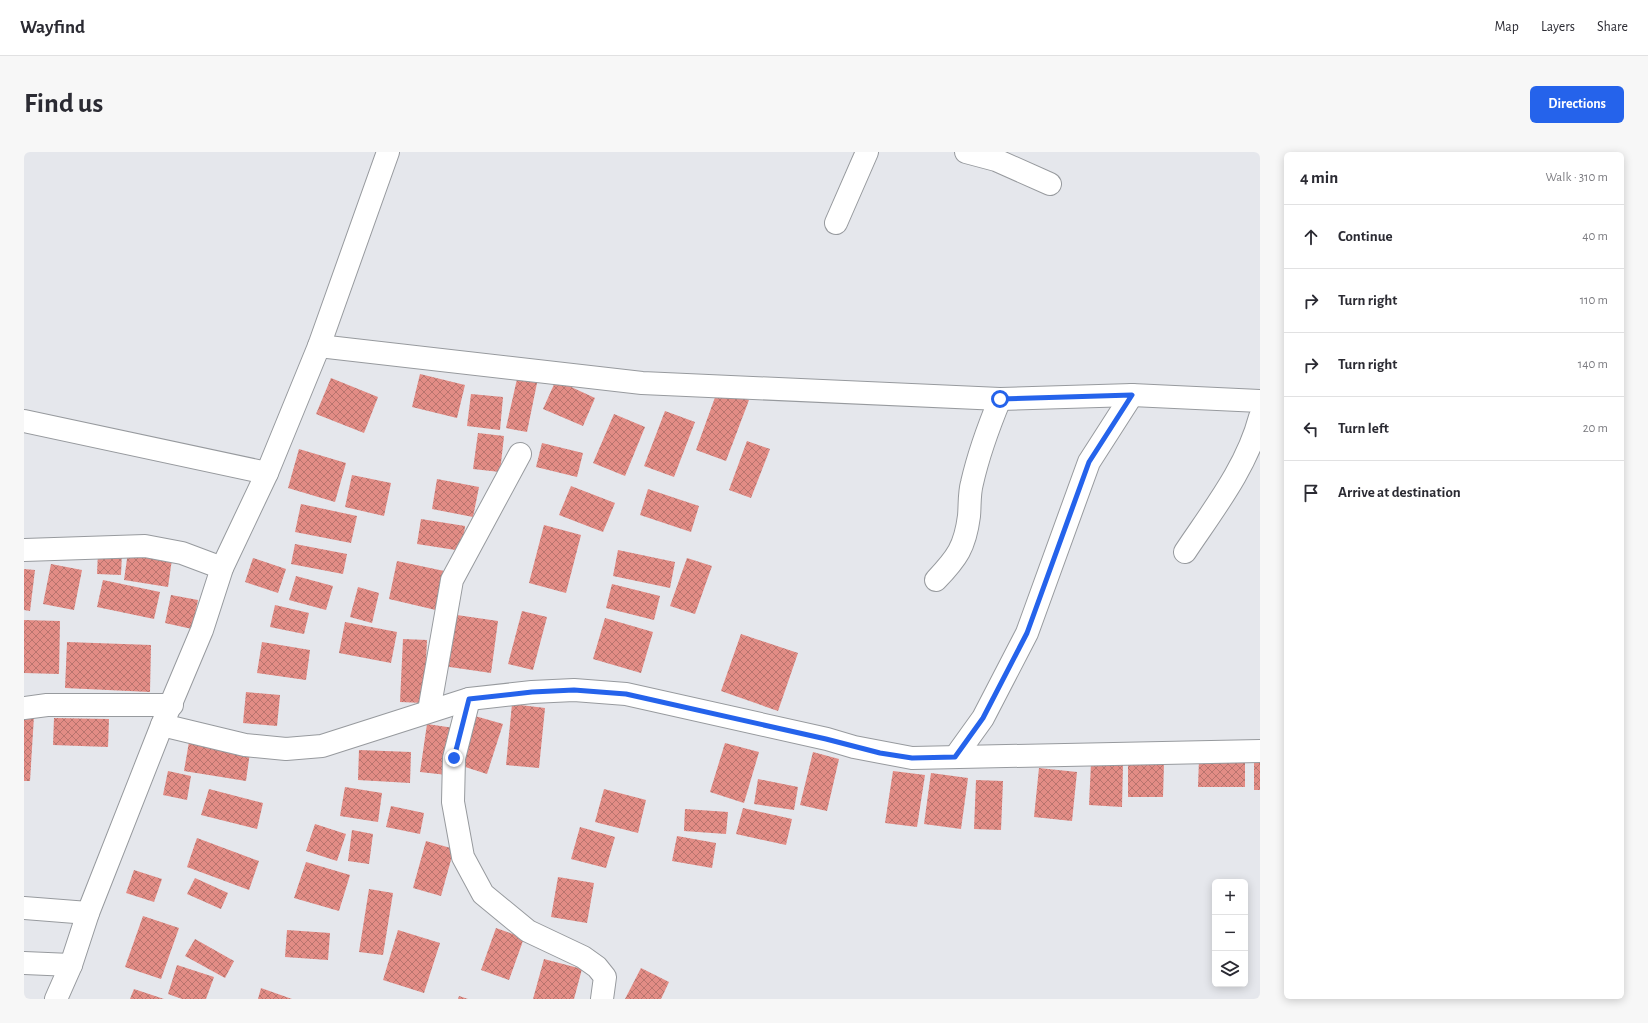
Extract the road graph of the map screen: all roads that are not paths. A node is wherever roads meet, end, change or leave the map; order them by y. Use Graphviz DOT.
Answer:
graph roads {
  1 [pos="388,152"];
  2 [pos="867,152"];
  3 [pos="966,152"];
  4 [pos="1050,184"];
  5 [pos="836,223"];
  6 [pos="320,346"];
  7 [pos="1132,395"];
  8 [pos="1000,399"];
  9 [pos="1260,401"];
  10 [pos="1260,417"];
  11 [pos="24,421"];
  12 [pos="520,454"];
  13 [pos="267,473"];
  14 [pos="24,550"];
  15 [pos="1185,552"];
  16 [pos="222,568"];
  17 [pos="936,580"];
  18 [pos="469,699"];
  19 [pos="172,705"];
  20 [pos="24,708"];
  21 [pos="429,711"];
  22 [pos="162,725"];
  23 [pos="1260,751"];
  24 [pos="955,757"];
  25 [pos="24,908"];
  26 [pos="88,913"];
  27 [pos="24,963"];
  28 [pos="71,965"];
  29 [pos="56,999"];
  30 [pos="602,999"];
  1 -- 6 [label="street"];
  2 -- 5 [label="street"];
  3 -- 4 [label="street"];
  6 -- 8 [label="street"];
  6 -- 13 [label="street"];
  7 -- 8 [label="street"];
  7 -- 9 [label="street"];
  7 -- 24 [label="street"];
  8 -- 17 [label="street"];
  10 -- 15 [label="street"];
  11 -- 13 [label="street"];
  12 -- 21 [label="street"];
  13 -- 16 [label="street"];
  14 -- 16 [label="street"];
  16 -- 19 [label="street"];
  18 -- 21 [label="street"];
  18 -- 24 [label="street"];
  18 -- 30 [label="street"];
  19 -- 20 [label="street"];
  19 -- 22 [label="street"];
  21 -- 22 [label="street"];
  22 -- 26 [label="street"];
  23 -- 24 [label="street"];
  25 -- 26 [label="street"];
  26 -- 28 [label="street"];
  27 -- 28 [label="street"];
  28 -- 29 [label="street"];
}
